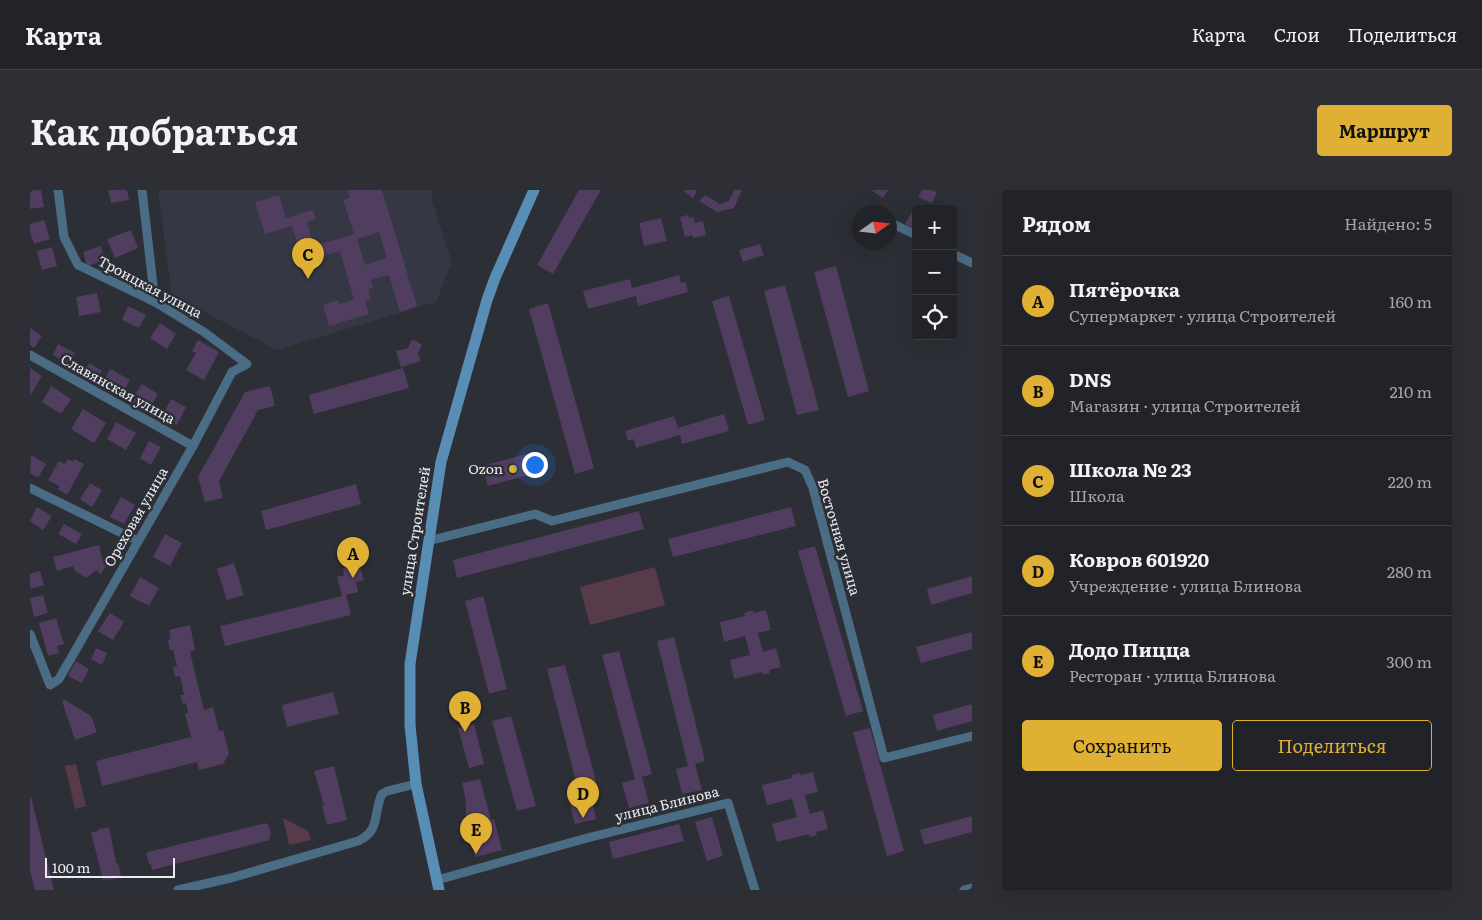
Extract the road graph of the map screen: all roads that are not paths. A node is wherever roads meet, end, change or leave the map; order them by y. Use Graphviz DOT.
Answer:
graph roads {
  1 [pos="58,190"];
  2 [pos="142,190"];
  3 [pos="534,190"];
  4 [pos="897,226"];
  5 [pos="912,234"];
  6 [pos="957,256"];
  7 [pos="972,263"];
  8 [pos="155,302"];
  9 [pos="30,355"];
  10 [pos="247,364"];
  11 [pos="193,446"];
  12 [pos="30,488"];
  13 [pos="138,541"];
  14 [pos="428,541"];
  15 [pos="30,634"];
  16 [pos="972,736"];
  17 [pos="416,784"];
  18 [pos="438,885"];
  19 [pos="972,888"];
  20 [pos="178,890"];
  21 [pos="755,890"];
  22 [pos="964,890"];
  1 -- 8 [label="street, Троицкая улица"];
  2 -- 8 [label="street"];
  3 -- 14 [label="main road, улица Строителей"];
  4 -- 5 [label="street"];
  6 -- 7 [label="street"];
  8 -- 10 [label="street, Троицкая улица"];
  9 -- 11 [label="street, Славянская улица"];
  10 -- 11 [label="street, Ореховая улица"];
  11 -- 13 [label="street, Ореховая улица"];
  12 -- 13 [label="street"];
  13 -- 15 [label="street, Ореховая улица"];
  14 -- 16 [label="street, Восточная улица"];
  14 -- 17 [label="main road, улица Строителей"];
  17 -- 18 [label="main road, улица Строителей"];
  17 -- 20 [label="street"];
  18 -- 21 [label="street, улица Блинова"];
  19 -- 22 [label="street"];
}
